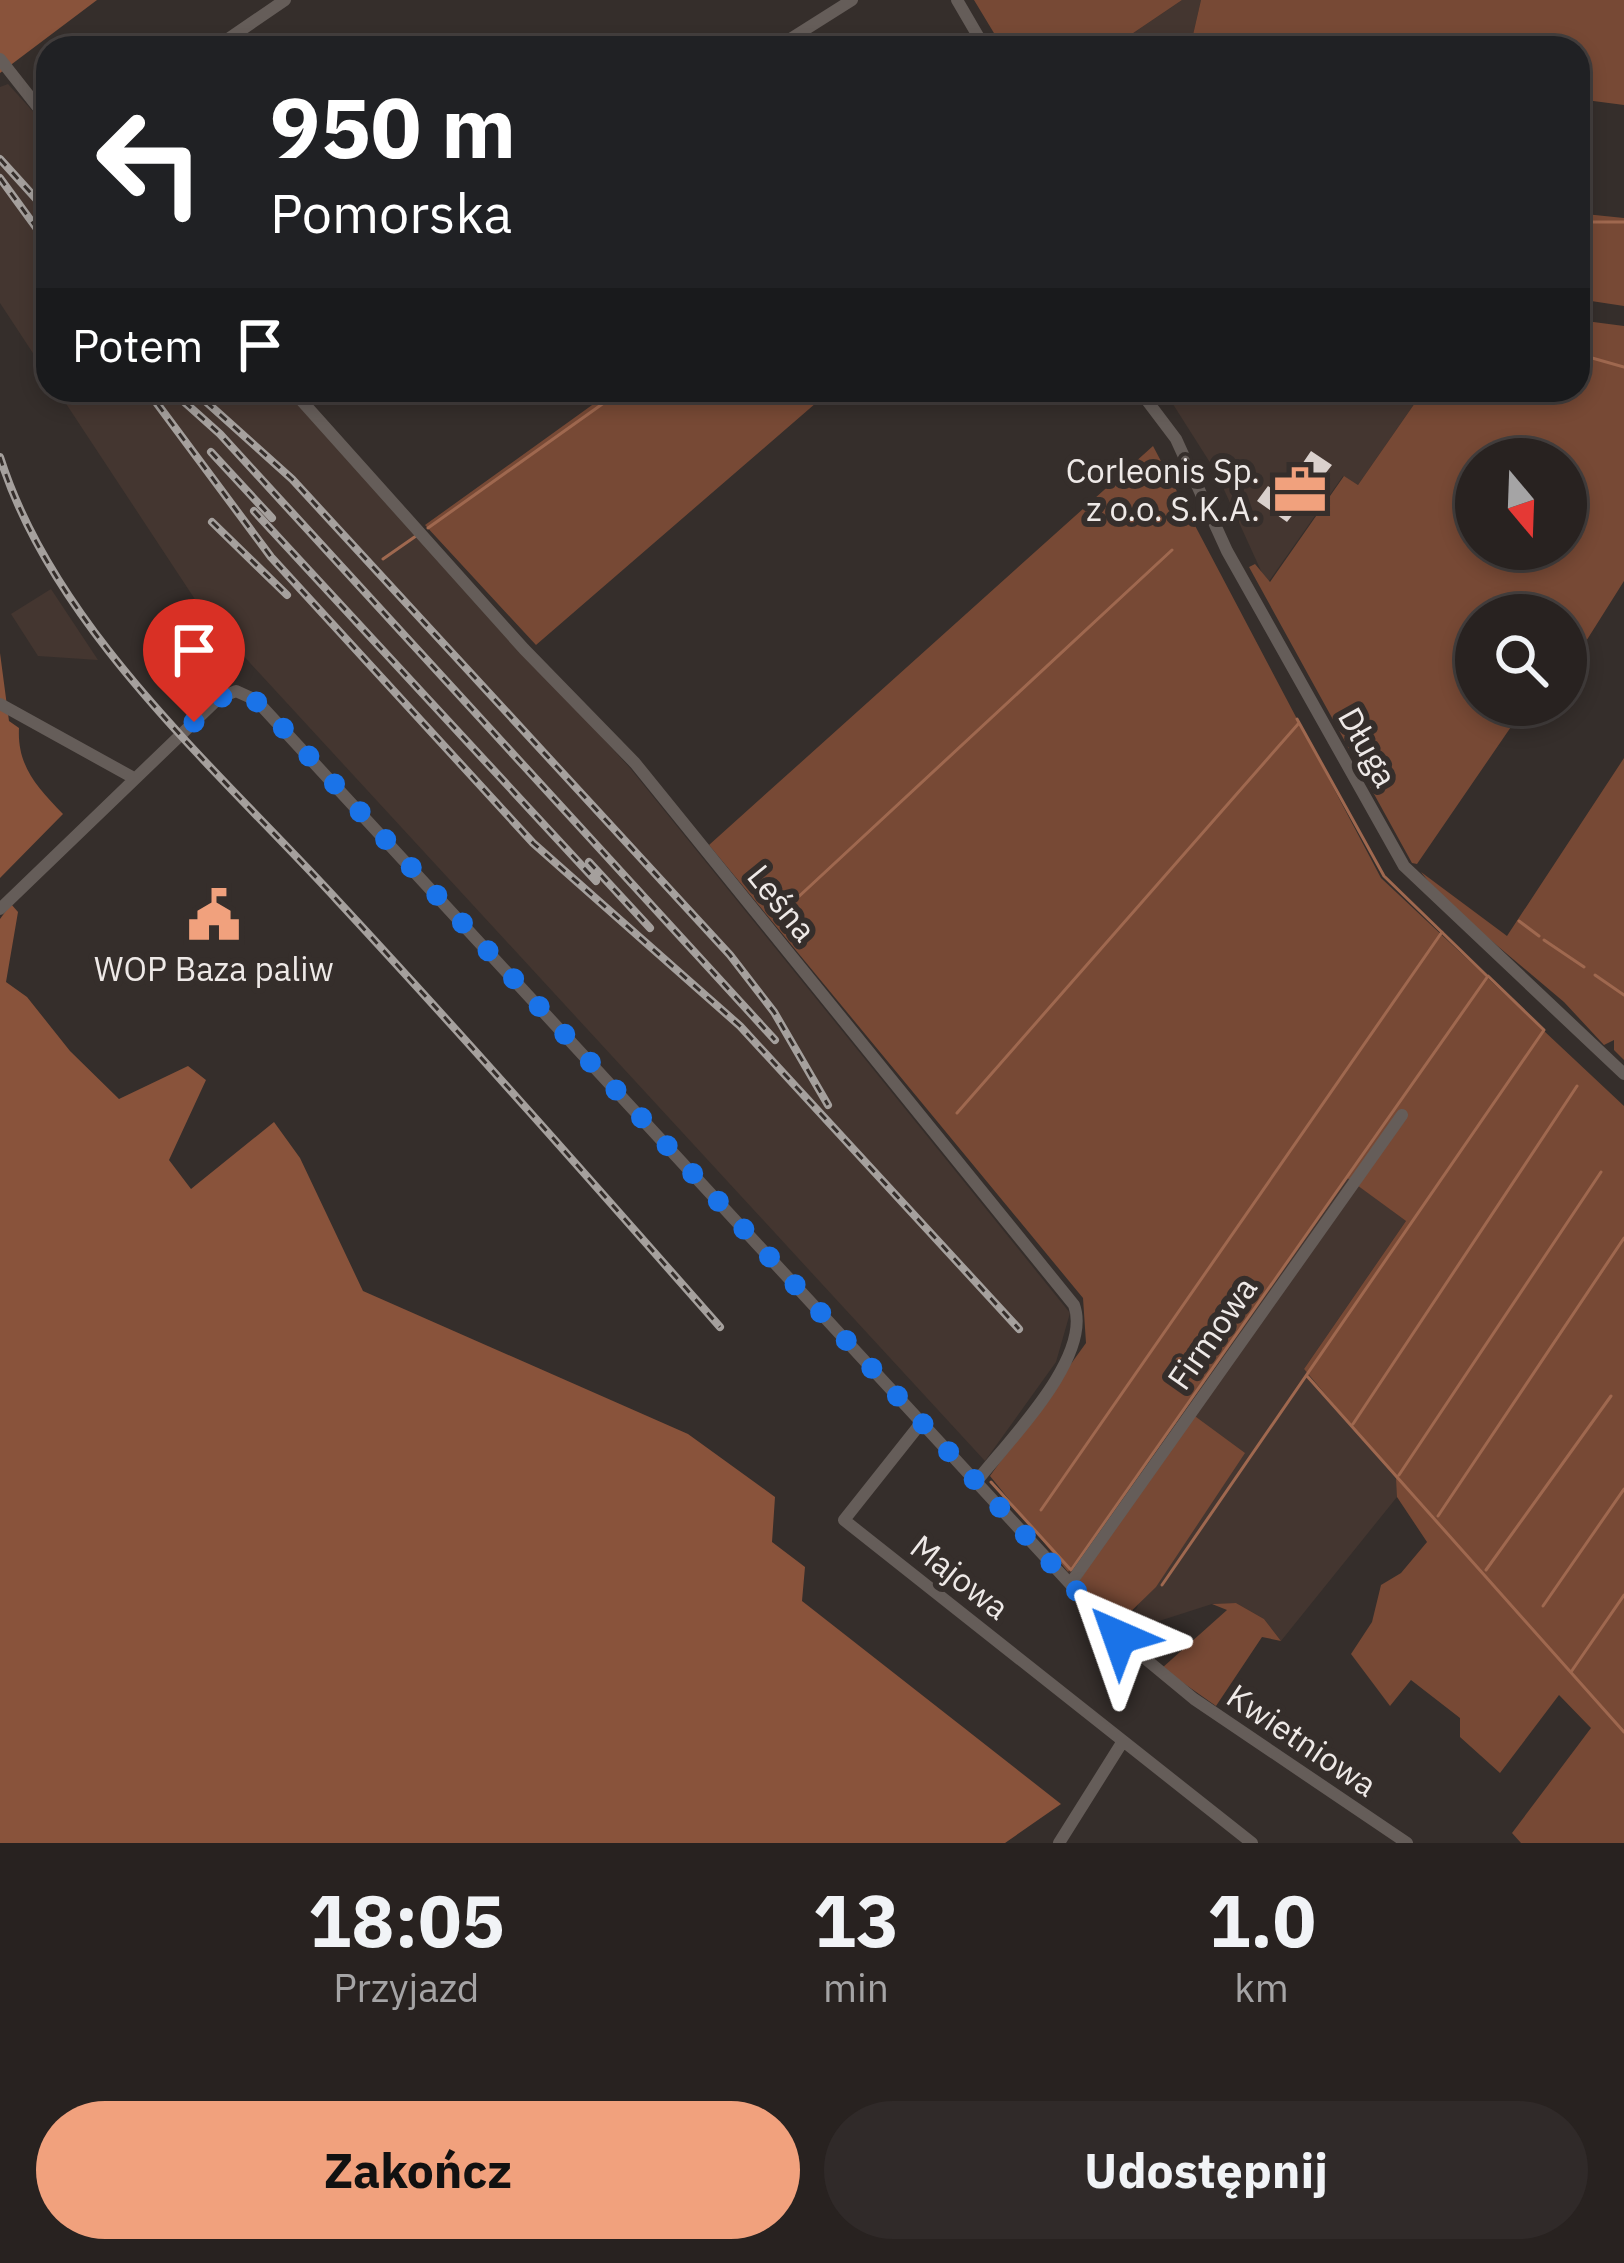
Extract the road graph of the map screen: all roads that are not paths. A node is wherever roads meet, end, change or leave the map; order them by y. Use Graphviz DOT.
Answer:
graph roads {
  1 [pos="285,0"];
  2 [pos="852,0"];
  3 [pos="957,0"];
  4 [pos="232,36"];
  5 [pos="795,36"];
  6 [pos="978,36"];
  7 [pos="0,59"];
  8 [pos="36,105"];
  9 [pos="303,402"];
  10 [pos="1148,402"];
  11 [pos="0,704"];
  12 [pos="132,777"];
  13 [pos="0,909"];
  14 [pos="1624,1074"];
  15 [pos="1402,1115"];
  16 [pos="921,1423"];
  17 [pos="976,1482"];
  18 [pos="1070,1584"];
  19 [pos="1123,1741"];
  20 [pos="1059,1843"];
  21 [pos="1252,1843"];
  22 [pos="1408,1843"];
  1 -- 4 [label="street"];
  2 -- 5 [label="street"];
  3 -- 6 [label="street"];
  7 -- 8 [label="street"];
  9 -- 17 [label="street, Leśna"];
  10 -- 14 [label="street, Długa"];
  11 -- 12 [label="street"];
  12 -- 13 [label="street"];
  12 -- 16 [label="street, Kwietniowa"];
  15 -- 18 [label="street, Firmowa"];
  16 -- 17 [label="street, Kwietniowa"];
  16 -- 19 [label="street, Majowa"];
  17 -- 18 [label="street, Kwietniowa"];
  18 -- 22 [label="street, Kwietniowa"];
  19 -- 20 [label="street"];
  19 -- 21 [label="street, Majowa"];
}
